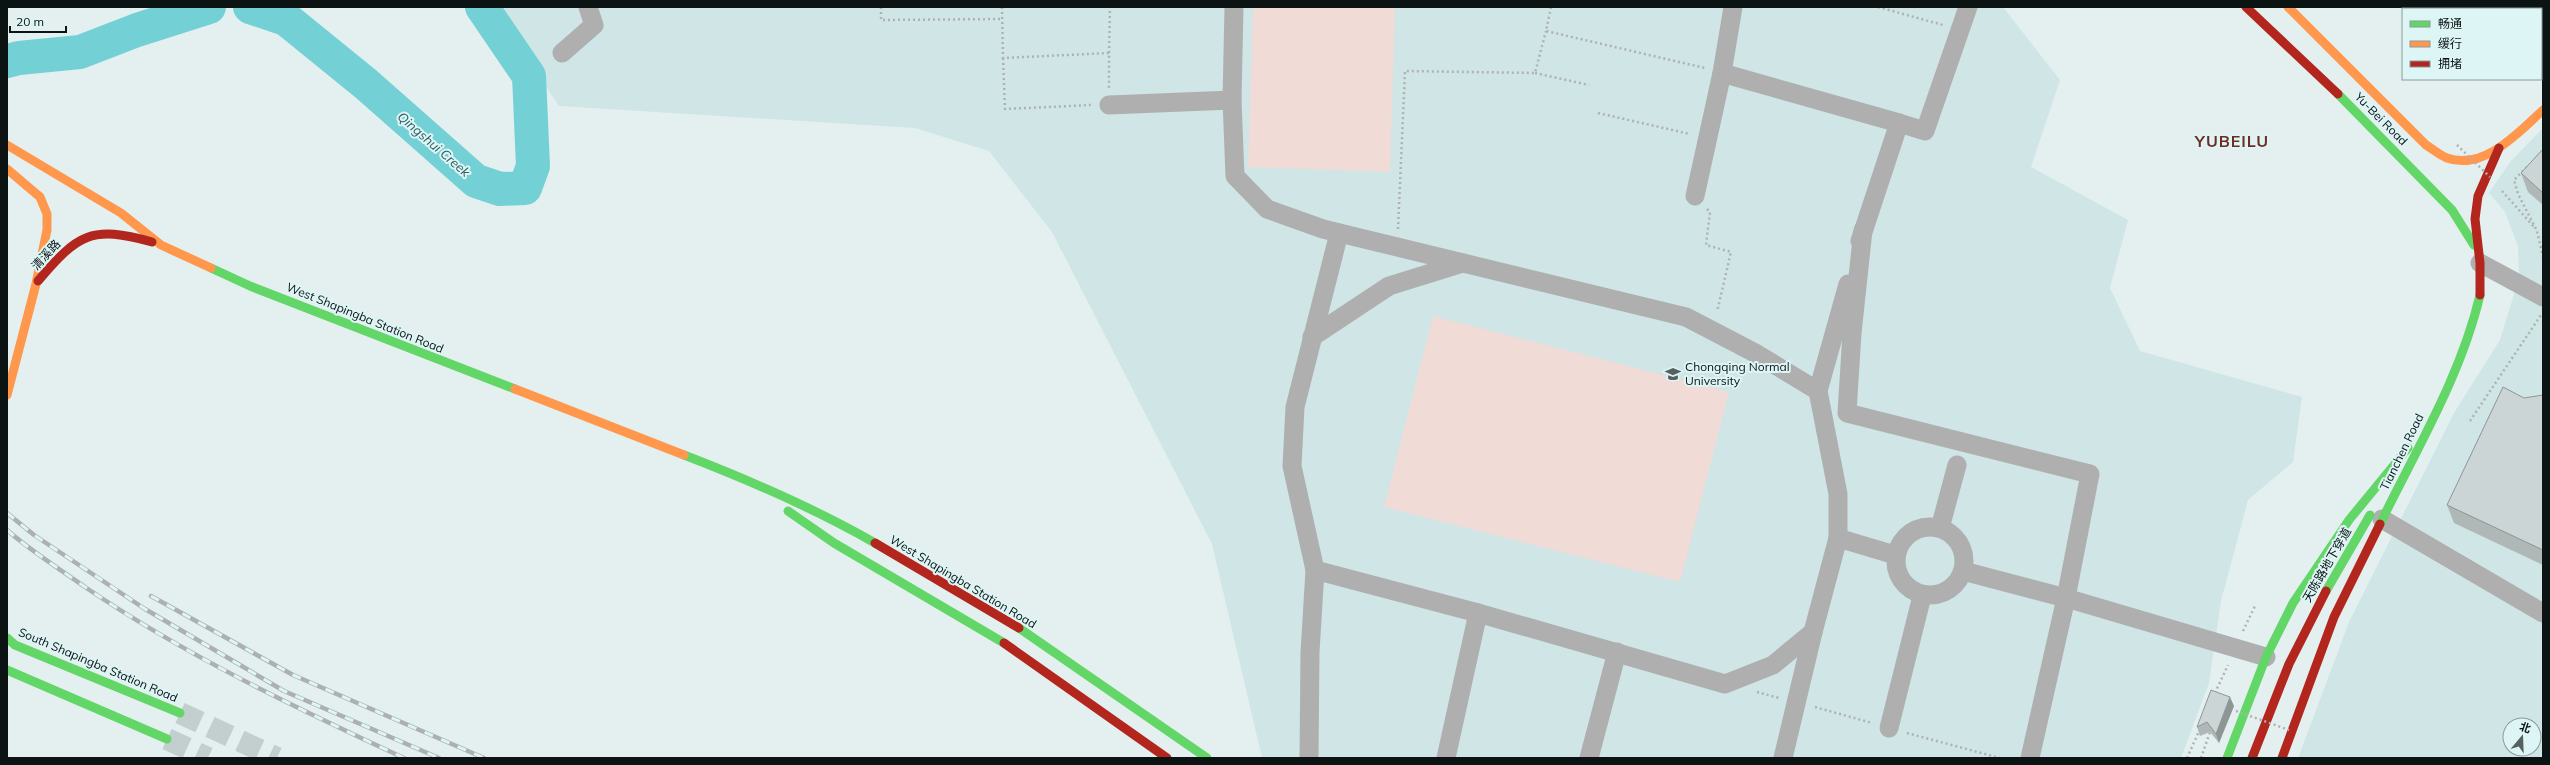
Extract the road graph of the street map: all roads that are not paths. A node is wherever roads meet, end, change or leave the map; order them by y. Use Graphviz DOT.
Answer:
graph roads {
  1 [pos="588,7"];
  2 [pos="1234,7"];
  3 [pos="1733,7"];
  4 [pos="1968,7"];
  5 [pos="2246,7"];
  6 [pos="2288,7"];
  7 [pos="562,53"];
  8 [pos="1722,73"];
  9 [pos="1232,100"];
  10 [pos="1109,105"];
  11 [pos="2543,110"];
  12 [pos="1900,123"];
  13 [pos="7,145"];
  14 [pos="2499,148"];
  15 [pos="7,169"];
  16 [pos="1695,196"];
  17 [pos="1863,230"];
  18 [pos="1339,233"];
  19 [pos="161,245"];
  20 [pos="1463,263"];
  21 [pos="2480,263"];
  22 [pos="36,284"];
  23 [pos="2543,296"];
  24 [pos="1312,337"];
  25 [pos="1818,391"];
  26 [pos="2444,394"];
  27 [pos="7,395"];
  28 [pos="1957,465"];
  29 [pos="734,474"];
  30 [pos="2379,508"];
  31 [pos="1940,528"];
  32 [pos="1838,538"];
  33 [pos="1895,555"];
  34 [pos="1315,570"];
  35 [pos="1963,571"];
  36 [pos="1922,596"];
  37 [pos="2066,598"];
  38 [pos="1478,613"];
  39 [pos="2543,613"];
  40 [pos="1813,632"];
  41 [pos="7,638"];
  42 [pos="1616,652"];
  43 [pos="2266,656"];
  44 [pos="7,670"];
  45 [pos="180,713"];
  46 [pos="1889,728"];
  47 [pos="167,739"];
  48 [pos="1153,754"];
  49 [pos="1167,758"];
  50 [pos="1207,758"];
  51 [pos="1309,758"];
  52 [pos="1446,758"];
  53 [pos="1589,758"];
  54 [pos="1783,758"];
  55 [pos="2030,758"];
  56 [pos="2227,758"];
  57 [pos="2252,758"];
  58 [pos="2282,758"];
  1 -- 7 [label="street"];
  2 -- 9 [label="street"];
  3 -- 8 [label="street"];
  4 -- 12 [label="street"];
  5 -- 21 [label="main road, Yu-Bei Road"];
  6 -- 14 [label="main road, Yu-Bei Road"];
  8 -- 12 [label="street"];
  8 -- 16 [label="street"];
  9 -- 10 [label="street"];
  9 -- 18 [label="street"];
  11 -- 14 [label="main road"];
  12 -- 17 [label="street"];
  13 -- 19 [label="main road, West Shapingba Station Road"];
  14 -- 21 [label="main road, Tianchen Road"];
  15 -- 22 [label="main road"];
  17 -- 25 [label="street"];
  17 -- 37 [label="street"];
  18 -- 20 [label="street"];
  18 -- 24 [label="street"];
  19 -- 22 [label="main road, 清溪路"];
  19 -- 29 [label="main road, West Shapingba Station Road"];
  20 -- 24 [label="street"];
  20 -- 25 [label="street"];
  21 -- 23 [label="street"];
  21 -- 26 [label="main road, Tianchen Road"];
  22 -- 27 [label="main road, 清溪路"];
  24 -- 34 [label="street"];
  25 -- 32 [label="street"];
  26 -- 30 [label="main road, Tianchen Road"];
  26 -- 30 [label="main road, 天陈路地下穿道"];
  26 -- 43 [label="main road"];
  28 -- 31 [label="street"];
  29 -- 48 [label="main road, West Shapingba Station Road"];
  29 -- 50 [label="main road, West Shapingba Station Road"];
  30 -- 39 [label="street"];
  30 -- 57 [label="main road, 天陈路地下穿道"];
  30 -- 58 [label="main road, Tianchen Road"];
  31 -- 33 [label="street"];
  31 -- 35 [label="street"];
  32 -- 33 [label="street"];
  32 -- 40 [label="street"];
  33 -- 36 [label="street"];
  34 -- 38 [label="street"];
  34 -- 51 [label="street"];
  35 -- 36 [label="street"];
  35 -- 37 [label="street"];
  36 -- 46 [label="street"];
  37 -- 43 [label="street"];
  37 -- 55 [label="street"];
  38 -- 42 [label="street"];
  38 -- 52 [label="street"];
  40 -- 42 [label="street"];
  40 -- 54 [label="street"];
  41 -- 45 [label="main road, South Shapingba Station Road"];
  42 -- 53 [label="street"];
  43 -- 56 [label="main road"];
  44 -- 47 [label="main road"];
  48 -- 49 [label="main road, West Shapingba Station Road"];
}
